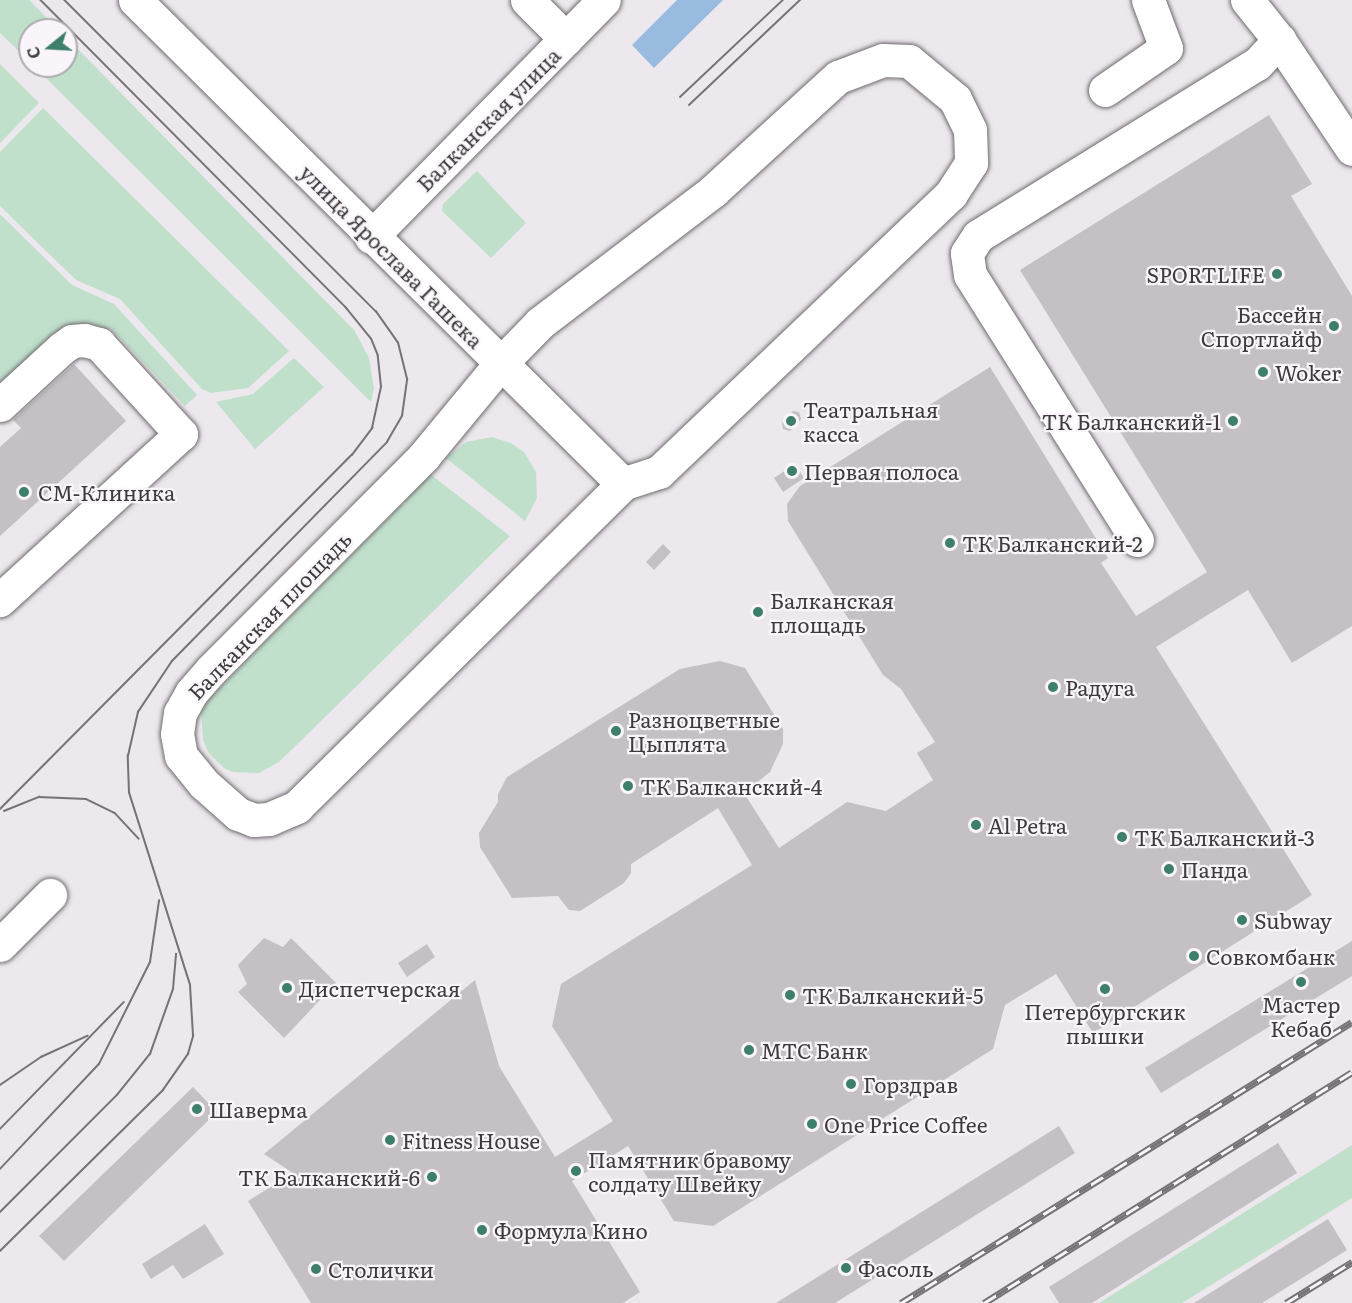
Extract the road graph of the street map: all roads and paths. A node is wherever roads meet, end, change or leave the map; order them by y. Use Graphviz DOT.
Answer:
graph roads {
  1 [pos="135,0"];
  2 [pos="527,0"];
  3 [pos="604,0"];
  4 [pos="1148,0"];
  5 [pos="1247,0"];
  6 [pos="567,39"];
  7 [pos="1279,40"];
  8 [pos="1105,90"];
  9 [pos="1352,149"];
  10 [pos="372,237"];
  11 [pos="500,364"];
  12 [pos="0,405"];
  13 [pos="623,484"];
  14 [pos="1137,540"];
  15 [pos="0,600"];
  16 [pos="50,895"];
  17 [pos="0,945"];
  1 -- 10 [label="street, улица Ярослава Гашека"];
  2 -- 6 [label="street"];
  3 -- 6 [label="street, Балканская улица"];
  4 -- 8 [label="street"];
  5 -- 7 [label="street"];
  6 -- 10 [label="street, Балканская улица"];
  7 -- 9 [label="street"];
  7 -- 14 [label="street"];
  10 -- 11 [label="street, улица Ярослава Гашека"];
  11 -- 13 [label="street, улица Ярослава Гашека"];
  11 -- 13 [label="street, Балканская площадь"];
  11 -- 13 [label="street, Балканская площадь"];
  12 -- 15 [label="street"];
  16 -- 17 [label="street"];
}
